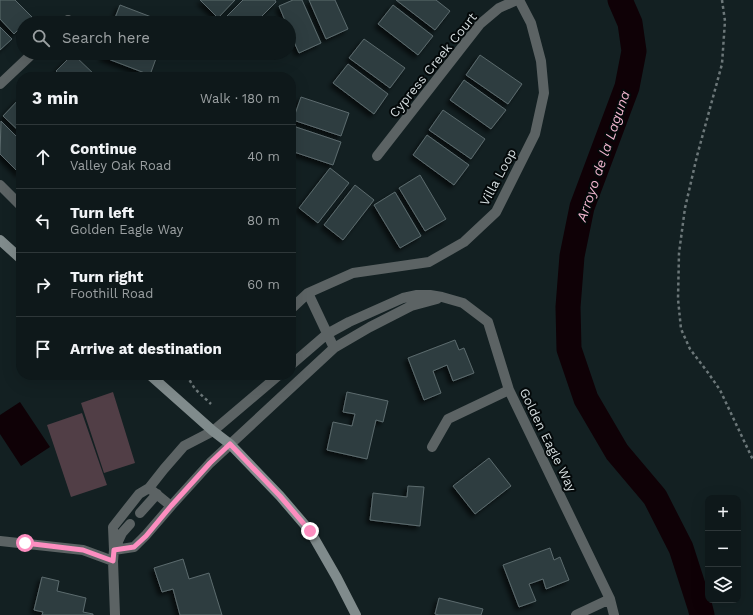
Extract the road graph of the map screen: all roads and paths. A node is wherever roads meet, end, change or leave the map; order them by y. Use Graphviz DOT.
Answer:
graph roads {
  1 [pos="518,0"];
  2 [pos="722,0"];
  3 [pos="26,60"];
  4 [pos="0,84"];
  5 [pos="377,156"];
  6 [pos="0,185"];
  7 [pos="16,201"];
  8 [pos="0,240"];
  9 [pos="16,254"];
  10 [pos="308,293"];
  11 [pos="442,297"];
  12 [pos="296,304"];
  13 [pos="327,334"];
  14 [pos="334,348"];
  15 [pos="296,361"];
  16 [pos="156,380"];
  17 [pos="189,380"];
  18 [pos="273,380"];
  19 [pos="509,390"];
  20 [pos="211,404"];
  21 [pos="213,431"];
  22 [pos="230,444"];
  23 [pos="432,447"];
  24 [pos="753,460"];
  25 [pos="153,491"];
  26 [pos="171,506"];
  27 [pos="140,513"];
  28 [pos="130,524"];
  29 [pos="0,541"];
  30 [pos="114,550"];
  31 [pos="113,561"];
  32 [pos="610,599"];
  33 [pos="115,615"];
  34 [pos="356,615"];
  35 [pos="576,615"];
  36 [pos="614,615"];
  1 -- 5 [label="street, Cypress Creek Court"];
  1 -- 10 [label="street, Villa Loop"];
  2 -- 24 [label="path"];
  3 -- 4 [label="street"];
  6 -- 7 [label="street"];
  8 -- 9 [label="main road"];
  10 -- 12 [label="street, Villa Loop"];
  10 -- 13 [label="street"];
  11 -- 13 [label="street, Golden Eagle Way"];
  11 -- 14 [label="street"];
  11 -- 19 [label="street, Golden Eagle Way"];
  13 -- 14 [label="street"];
  13 -- 15 [label="street, Golden Eagle Way"];
  14 -- 22 [label="street"];
  16 -- 21 [label="main road"];
  17 -- 20 [label="path"];
  18 -- 21 [label="street"];
  19 -- 23 [label="street"];
  19 -- 32 [label="street, Golden Eagle Way"];
  21 -- 22 [label="main road"];
  21 -- 25 [label="street"];
  22 -- 26 [label="street"];
  22 -- 34 [label="main road"];
  25 -- 26 [label="street"];
  25 -- 27 [label="street"];
  25 -- 30 [label="street"];
  26 -- 30 [label="street"];
  28 -- 30 [label="street"];
  29 -- 31 [label="street"];
  30 -- 31 [label="street"];
  31 -- 33 [label="street"];
  32 -- 35 [label="street"];
  32 -- 36 [label="street, Golden Eagle Way"];
}
